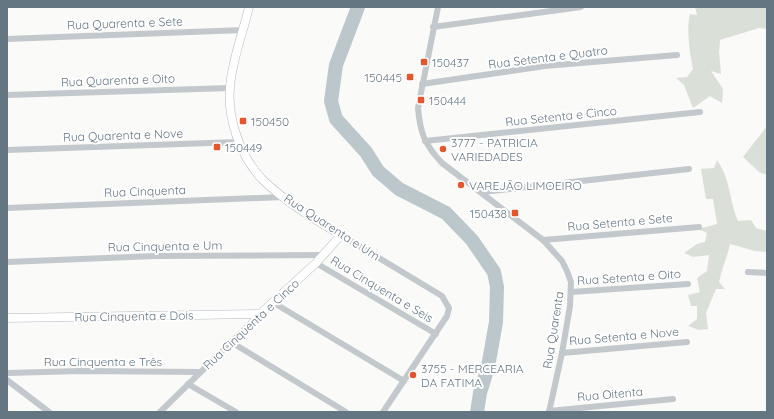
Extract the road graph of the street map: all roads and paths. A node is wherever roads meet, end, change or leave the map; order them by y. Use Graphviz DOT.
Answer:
graph roads {
  1 [pos="249,7"];
  2 [pos="438,7"];
  3 [pos="581,7"];
  4 [pos="434,27"];
  5 [pos="243,30"];
  6 [pos="7,39"];
  7 [pos="677,55"];
  8 [pos="422,84"];
  9 [pos="230,88"];
  10 [pos="7,95"];
  11 [pos="700,112"];
  12 [pos="425,141"];
  13 [pos="239,142"];
  14 [pos="7,150"];
  15 [pos="689,169"];
  16 [pos="482,192"];
  17 [pos="284,196"];
  18 [pos="7,208"];
  19 [pos="699,227"];
  20 [pos="341,235"];
  21 [pos="543,240"];
  22 [pos="323,255"];
  23 [pos="7,262"];
  24 [pos="316,263"];
  25 [pos="748,272"];
  26 [pos="767,273"];
  27 [pos="688,284"];
  28 [pos="572,292"];
  29 [pos="274,303"];
  30 [pos="260,314"];
  31 [pos="7,318"];
  32 [pos="436,334"];
  33 [pos="231,342"];
  34 [pos="687,342"];
  35 [pos="562,353"];
  36 [pos="200,372"];
  37 [pos="7,373"];
  38 [pos="7,380"];
  39 [pos="404,381"];
  40 [pos="188,384"];
  41 [pos="673,399"];
  42 [pos="49,412"];
  43 [pos="160,412"];
  44 [pos="236,412"];
  45 [pos="346,412"];
  46 [pos="383,412"];
  47 [pos="549,412"];
  1 -- 5 [label="street, Rua Quarenta e Um"];
  2 -- 4 [label="street, Rua Quarenta"];
  3 -- 4 [label="street"];
  4 -- 8 [label="street, Rua Quarenta"];
  5 -- 6 [label="street, Rua Quarenta e Sete"];
  5 -- 9 [label="street, Rua Quarenta e Um"];
  7 -- 8 [label="street, Rua Setenta e Quatro"];
  8 -- 12 [label="street, Rua Quarenta"];
  9 -- 10 [label="street, Rua Quarenta e Oito"];
  9 -- 13 [label="street, Rua Quarenta e Um"];
  11 -- 12 [label="street, Rua Setenta e Cinco"];
  12 -- 16 [label="street, Rua Quarenta"];
  13 -- 14 [label="street, Rua Quarenta e Nove"];
  13 -- 17 [label="street, Rua Quarenta e Um"];
  15 -- 16 [label="street"];
  16 -- 21 [label="street, Rua Quarenta"];
  17 -- 18 [label="street, Rua Cinquenta"];
  17 -- 20 [label="street, Rua Quarenta e Um"];
  19 -- 21 [label="street, Rua Setenta e Sete"];
  20 -- 22 [label="street, Rua Cinquenta e Cinco"];
  20 -- 32 [label="street, Rua Quarenta e Um"];
  21 -- 28 [label="street, Rua Quarenta"];
  22 -- 23 [label="street, Rua Cinquenta e Um"];
  22 -- 24 [label="street, Rua Cinquenta e Cinco"];
  24 -- 29 [label="street, Rua Cinquenta e Cinco"];
  24 -- 32 [label="street, Rua Cinquenta e Seis"];
  25 -- 26 [label="street"];
  27 -- 28 [label="street, Rua Setenta e Oito"];
  28 -- 35 [label="street, Rua Quarenta"];
  29 -- 30 [label="street, Rua Cinquenta e Cinco"];
  29 -- 39 [label="street"];
  30 -- 31 [label="street, Rua Cinquenta e Dois"];
  30 -- 33 [label="street, Rua Cinquenta e Cinco"];
  32 -- 39 [label="street, Rua Quarenta e Um"];
  33 -- 36 [label="street, Rua Cinquenta e Cinco"];
  33 -- 45 [label="street"];
  34 -- 35 [label="street, Rua Setenta e Nove"];
  35 -- 47 [label="street, Rua Quarenta"];
  36 -- 37 [label="street, Rua Cinquenta e Três"];
  36 -- 40 [label="street, Rua Cinquenta e Cinco"];
  38 -- 42 [label="street"];
  39 -- 46 [label="street, Rua Quarenta e Um"];
  40 -- 43 [label="street, Rua Cinquenta e Cinco"];
  40 -- 44 [label="street"];
  41 -- 47 [label="street, Rua Oitenta"];
}
